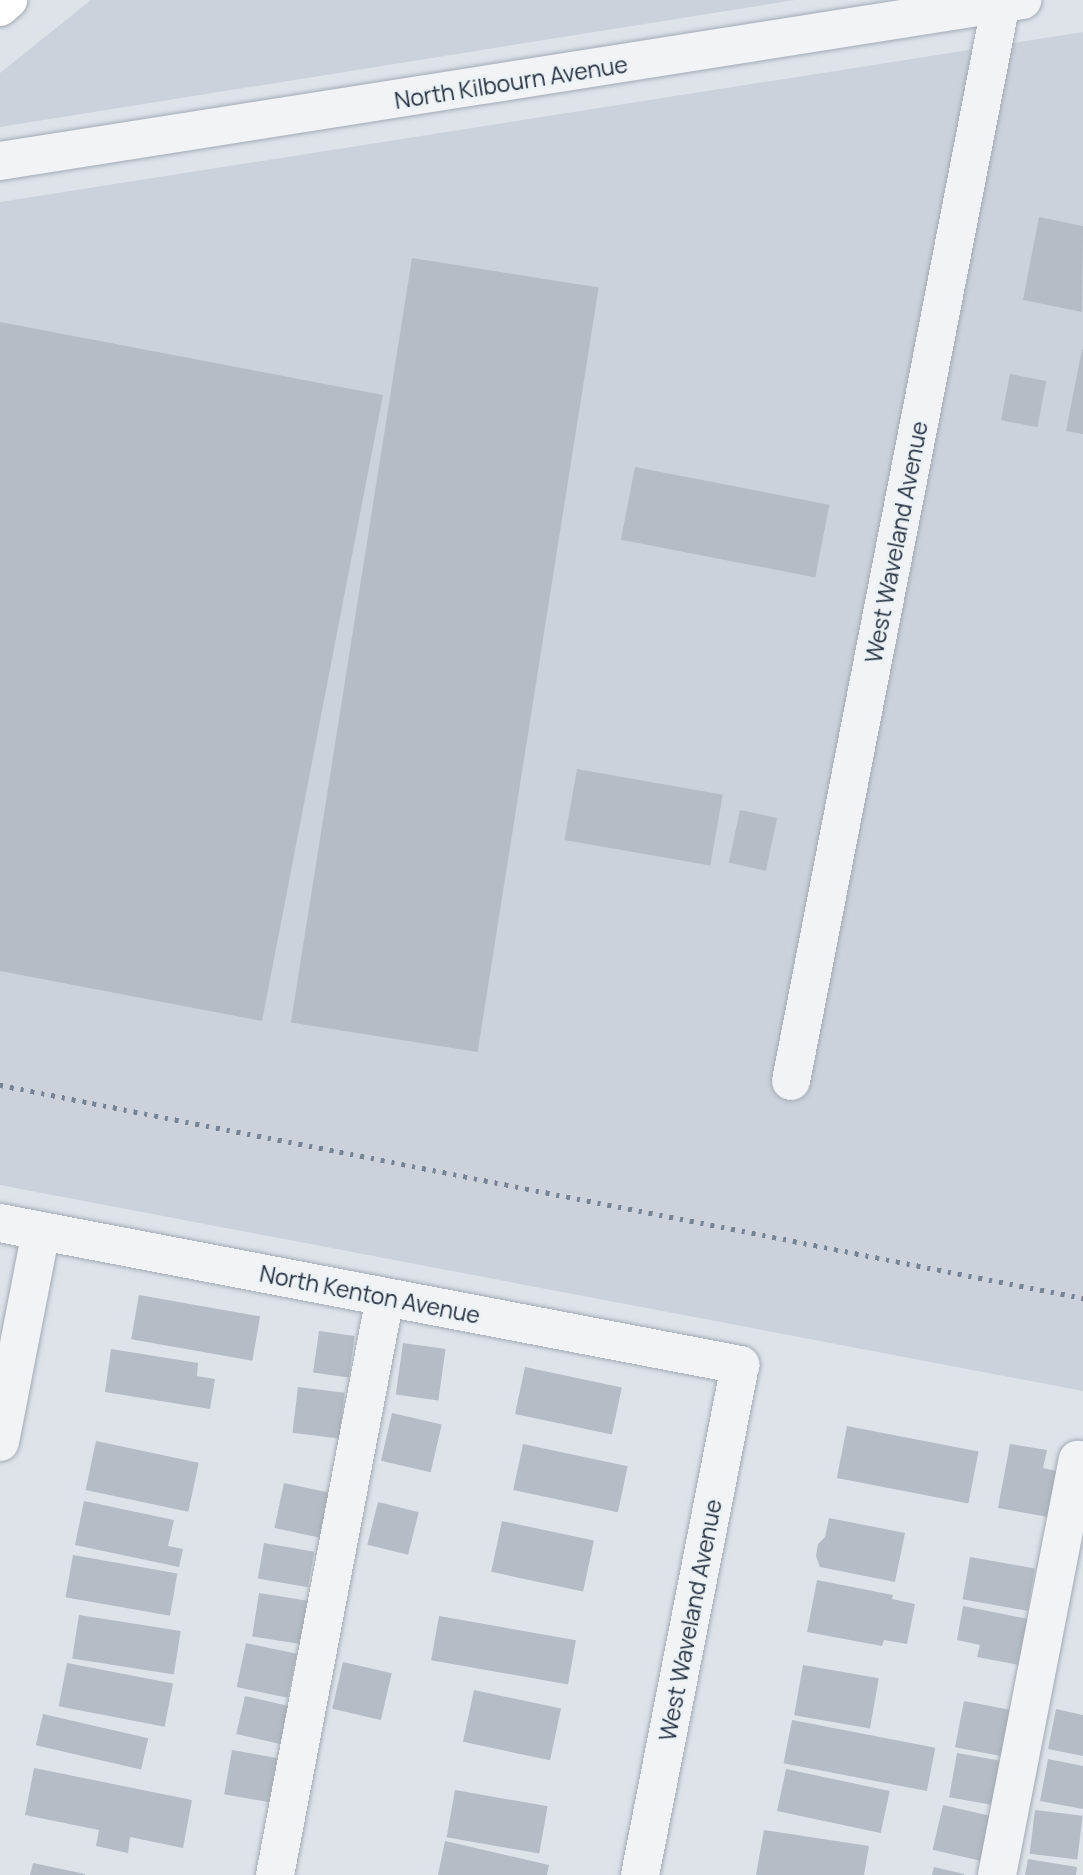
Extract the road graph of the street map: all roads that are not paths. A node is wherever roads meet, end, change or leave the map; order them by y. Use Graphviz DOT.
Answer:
graph roads {
  1 [pos="8,0"];
  2 [pos="1011,2"];
  3 [pos="0,7"];
  4 [pos="0,161"];
  5 [pos="791,1081"];
  6 [pos="0,1223"];
  7 [pos="41,1231"];
  8 [pos="385,1297"];
  9 [pos="740,1365"];
  10 [pos="0,1442"];
  11 [pos="1083,1462"];
  12 [pos="275,1875"];
  13 [pos="640,1875"];
  14 [pos="997,1875"];
  1 -- 3 [label="main road"];
  2 -- 4 [label="street, North Kilbourn Avenue"];
  2 -- 5 [label="street, West Waveland Avenue"];
  6 -- 7 [label="street, North Kenton Avenue"];
  7 -- 8 [label="street, North Kenton Avenue"];
  7 -- 10 [label="street"];
  8 -- 9 [label="street, North Kenton Avenue"];
  8 -- 12 [label="street"];
  9 -- 13 [label="street, West Waveland Avenue"];
  11 -- 14 [label="street"];
}
